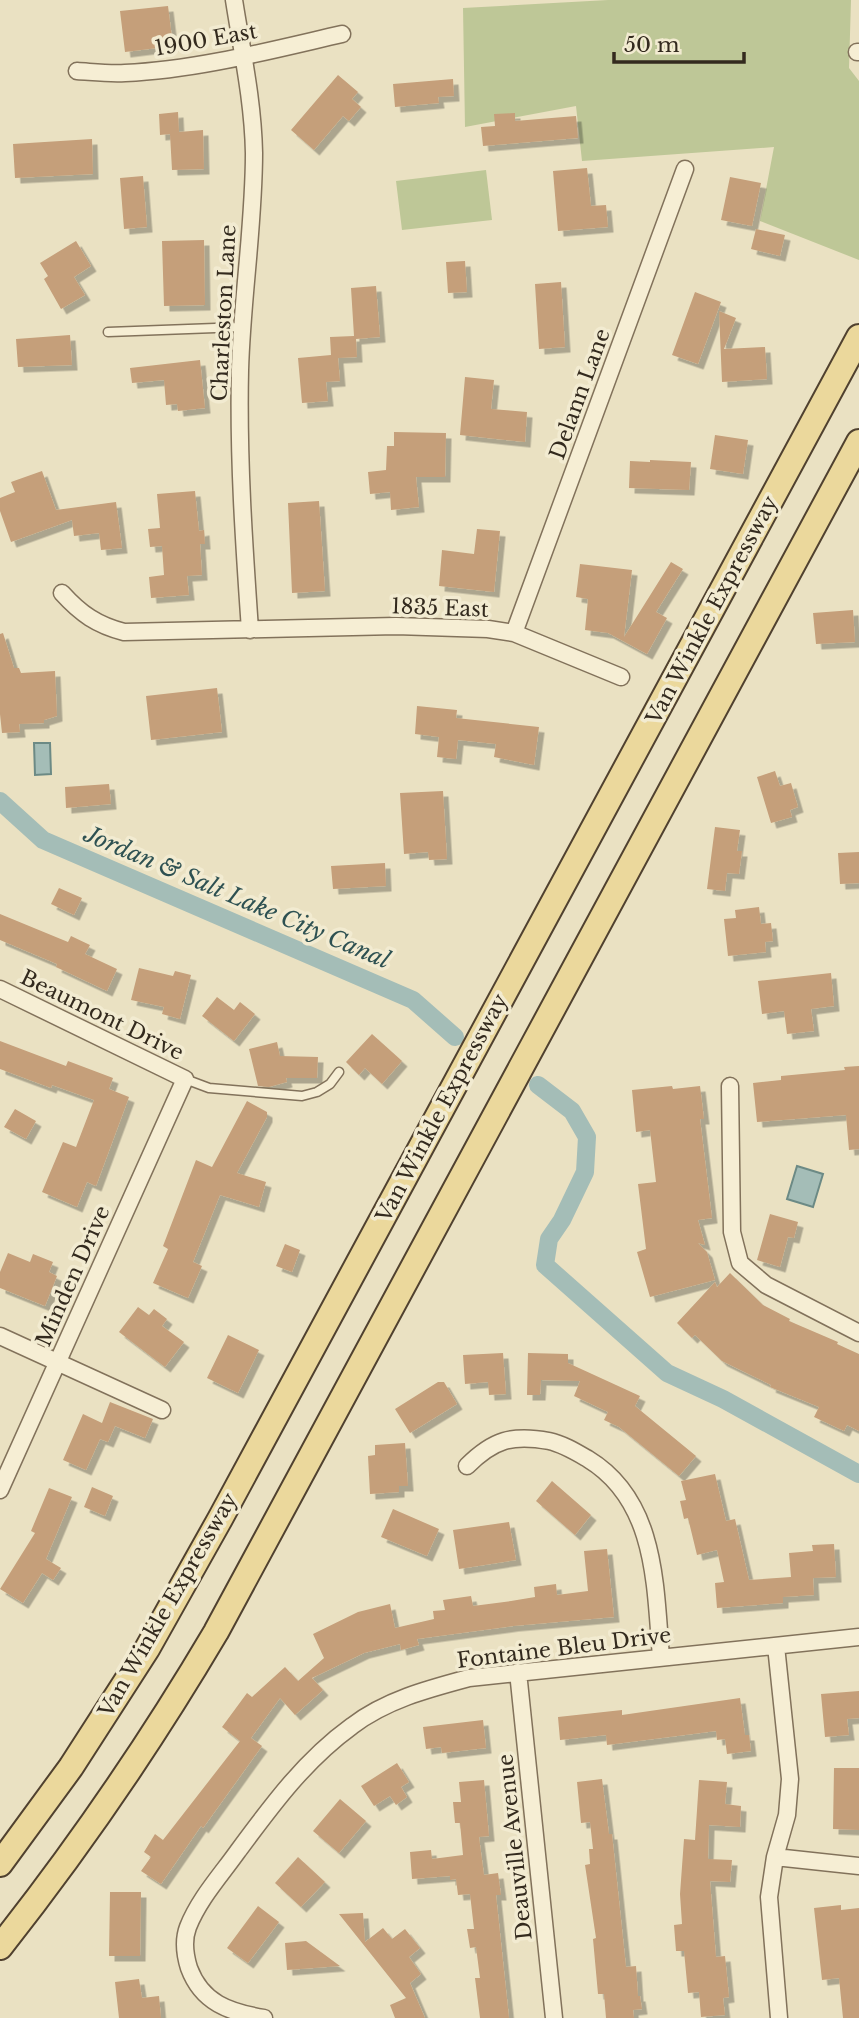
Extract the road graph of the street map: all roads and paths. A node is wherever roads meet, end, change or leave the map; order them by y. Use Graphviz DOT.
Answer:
graph roads {
  1 [pos="234,0"];
  2 [pos="342,34"];
  3 [pos="244,55"];
  4 [pos="77,71"];
  5 [pos="685,169"];
  6 [pos="242,327"];
  7 [pos="108,332"];
  8 [pos="859,337"];
  9 [pos="859,442"];
  10 [pos="62,593"];
  11 [pos="250,630"];
  12 [pos="514,633"];
  13 [pos="621,677"];
  14 [pos="0,989"];
  15 [pos="339,1072"];
  16 [pos="186,1079"];
  17 [pos="730,1086"];
  18 [pos="859,1333"];
  19 [pos="0,1336"];
  20 [pos="58,1362"];
  21 [pos="162,1410"];
  22 [pos="467,1466"];
  23 [pos="0,1490"];
  24 [pos="859,1637"];
  25 [pos="776,1646"];
  26 [pos="661,1657"];
  27 [pos="518,1672"];
  28 [pos="775,1857"];
  29 [pos="0,1864"];
  30 [pos="859,1866"];
  31 [pos="0,1947"];
  32 [pos="264,2018"];
  33 [pos="554,2018"];
  34 [pos="779,2018"];
  1 -- 3 [label="street, Charleston Lane"];
  2 -- 3 [label="street, 1900 East"];
  3 -- 4 [label="street, 1900 East"];
  3 -- 6 [label="street, Charleston Lane"];
  5 -- 12 [label="street, Delann Lane"];
  6 -- 7 [label="lane"];
  6 -- 11 [label="street, Charleston Lane"];
  8 -- 29 [label="main road, Van Winkle Expressway"];
  9 -- 31 [label="main road"];
  10 -- 11 [label="street, 1835 East"];
  11 -- 12 [label="street, 1835 East"];
  12 -- 13 [label="street, 1835 East"];
  14 -- 16 [label="street, Beaumont Drive"];
  15 -- 16 [label="lane"];
  16 -- 20 [label="street, Minden Drive"];
  17 -- 18 [label="street"];
  19 -- 20 [label="street"];
  20 -- 21 [label="street"];
  20 -- 23 [label="street, Minden Drive"];
  22 -- 26 [label="street"];
  24 -- 25 [label="street, Fontaine Bleu Drive"];
  25 -- 26 [label="street, Fontaine Bleu Drive"];
  25 -- 28 [label="street"];
  26 -- 27 [label="street, Fontaine Bleu Drive"];
  27 -- 32 [label="street, Fontaine Bleu Drive"];
  27 -- 33 [label="street, Deauville Avenue"];
  28 -- 30 [label="street"];
  28 -- 34 [label="street"];
}
